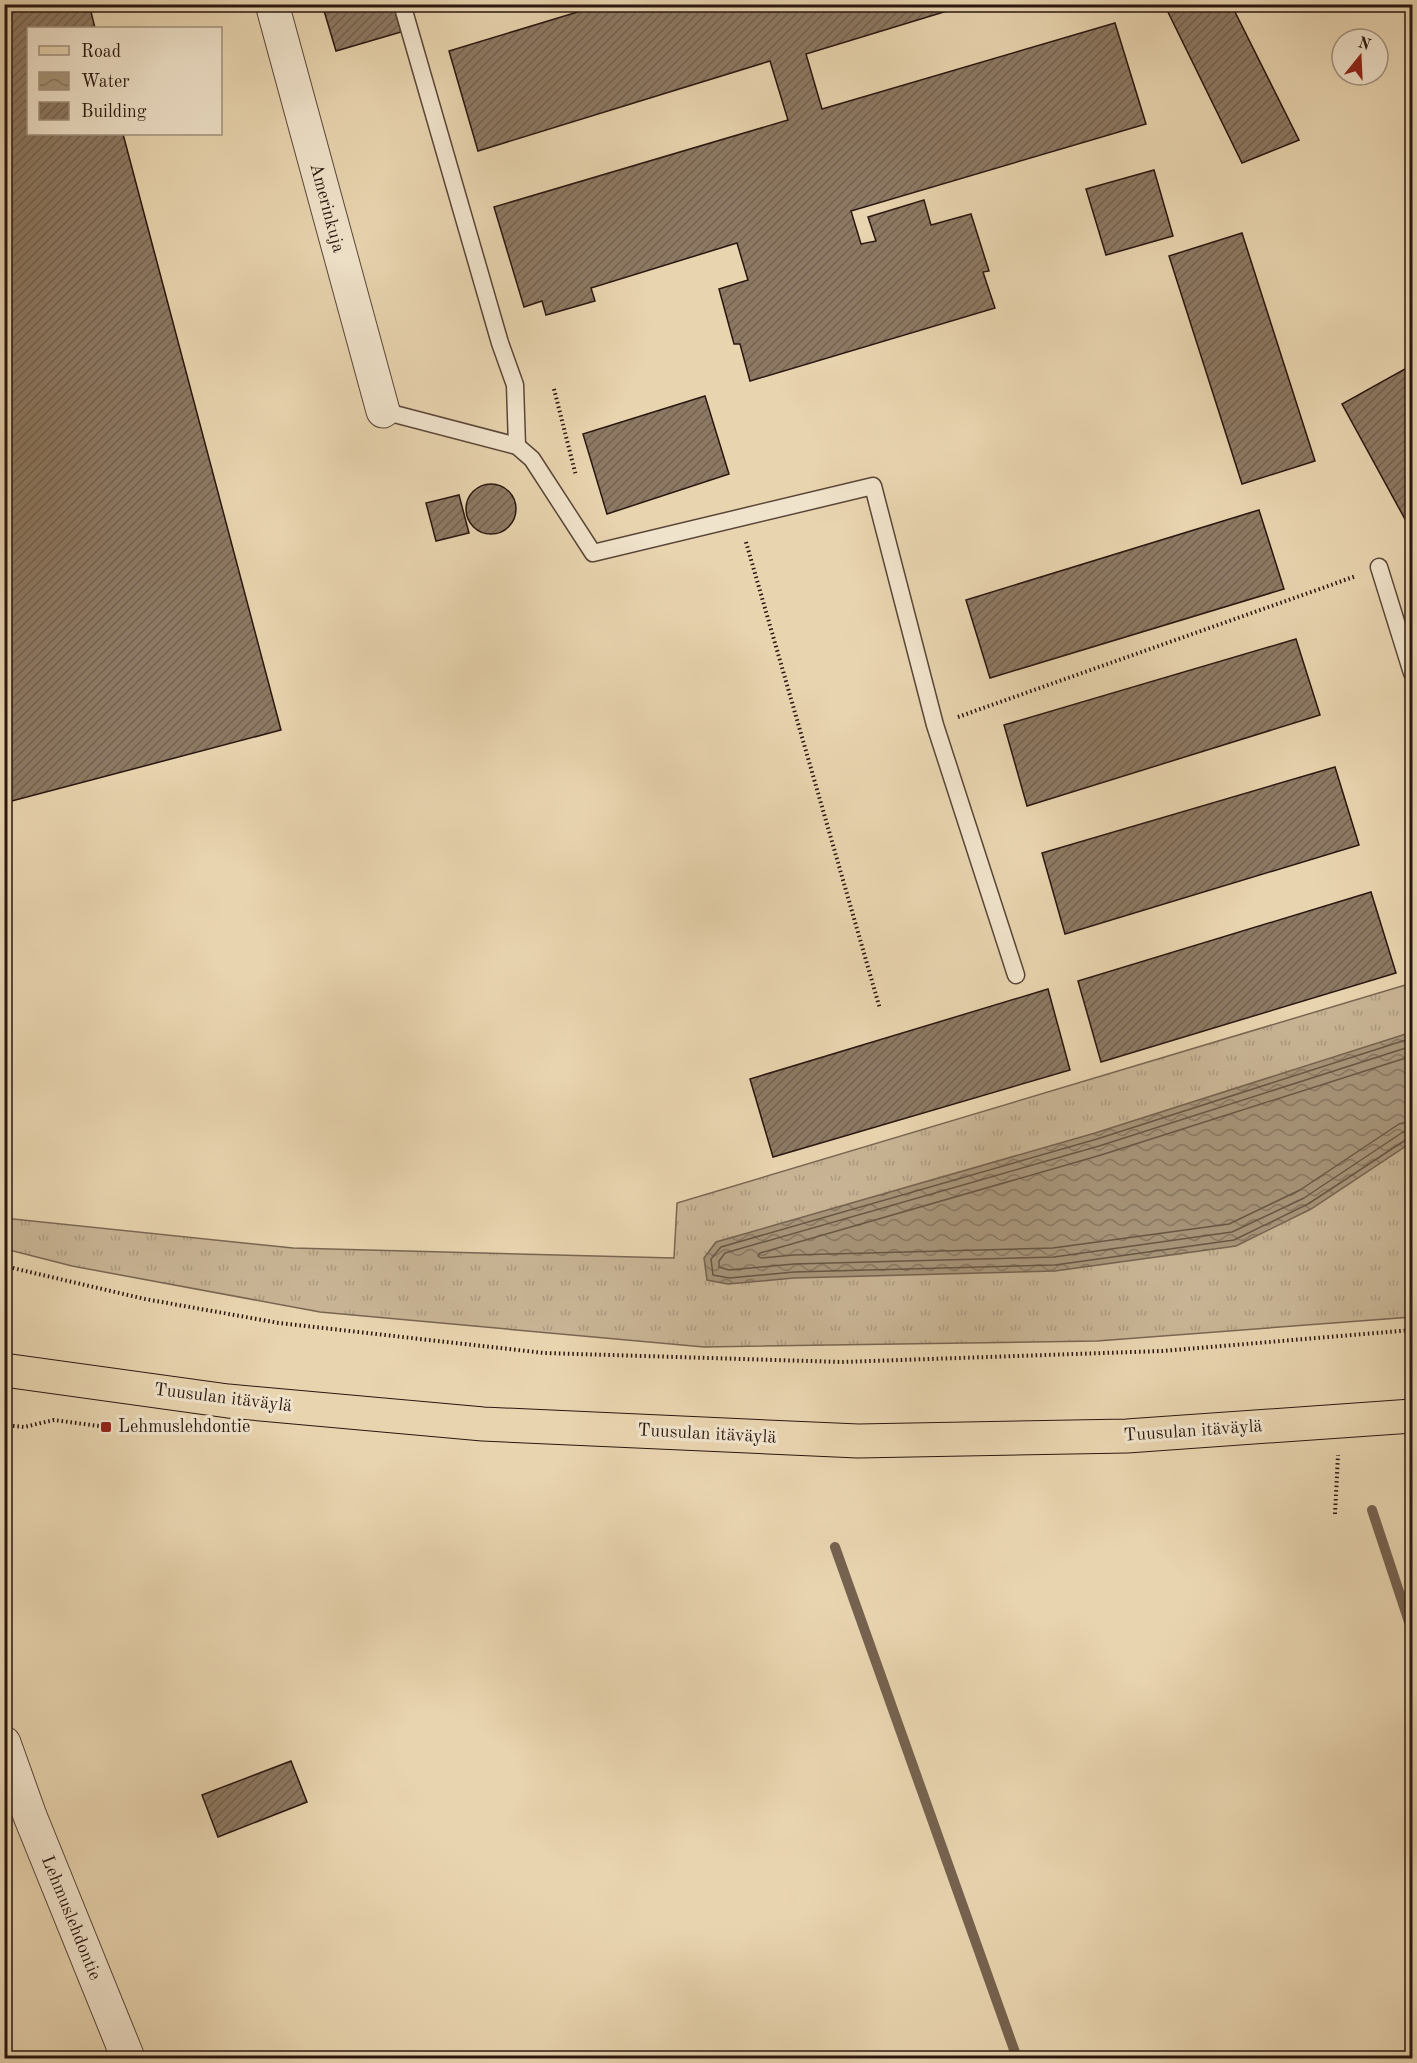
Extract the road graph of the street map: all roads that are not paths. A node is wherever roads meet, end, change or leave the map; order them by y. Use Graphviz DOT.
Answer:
graph roads {
  1 [pos="272,4"];
  2 [pos="402,4"];
  3 [pos="383,411"];
  4 [pos="517,446"];
  5 [pos="1379,567"];
  6 [pos="1413,673"];
  7 [pos="1016,975"];
  8 [pos="4,1370"];
  9 [pos="1413,1416"];
  10 [pos="4,1743"];
  11 [pos="128,2058"];
  1 -- 3 [label="street, Amerinkuja"];
  2 -- 4 [label="lane"];
  3 -- 4 [label="lane"];
  4 -- 7 [label="lane"];
  5 -- 6 [label="lane"];
  8 -- 9 [label="main road, Tuusulan itäväylä"];
  10 -- 11 [label="street, Lehmuslehdontie"];
}
